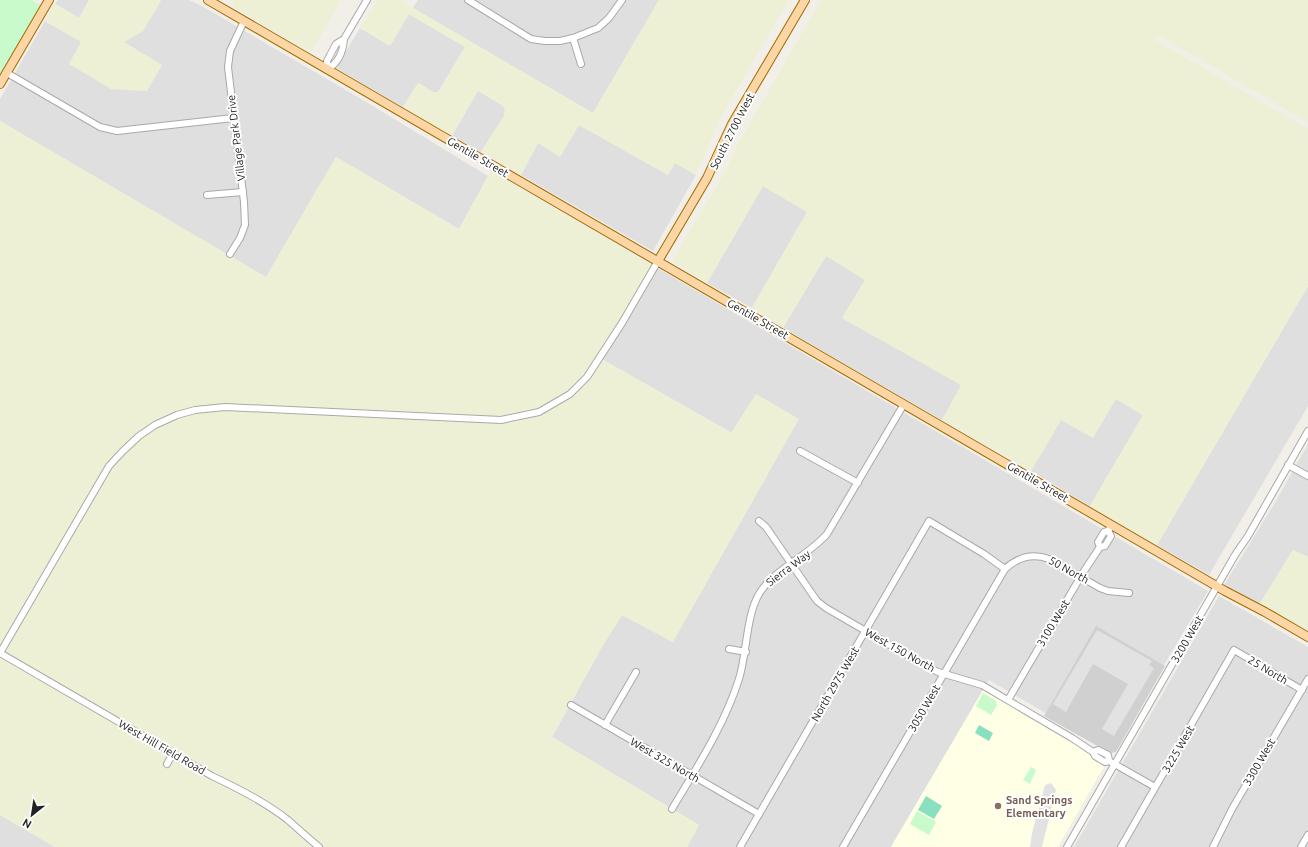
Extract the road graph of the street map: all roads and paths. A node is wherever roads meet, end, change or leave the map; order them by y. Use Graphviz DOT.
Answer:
graph roads {
  1 [pos="49,0"];
  2 [pos="208,0"];
  3 [pos="367,0"];
  4 [pos="468,0"];
  5 [pos="622,0"];
  6 [pos="805,0"];
  7 [pos="244,21"];
  8 [pos="573,38"];
  9 [pos="581,64"];
  10 [pos="327,69"];
  11 [pos="7,73"];
  12 [pos="0,84"];
  13 [pos="233,118"];
  14 [pos="242,192"];
  15 [pos="207,195"];
  16 [pos="230,254"];
  17 [pos="658,261"];
  18 [pos="904,404"];
  19 [pos="1308,431"];
  20 [pos="800,451"];
  21 [pos="1288,465"];
  22 [pos="1308,476"];
  23 [pos="858,483"];
  24 [pos="759,521"];
  25 [pos="1110,528"];
  26 [pos="792,564"];
  27 [pos="1005,569"];
  28 [pos="1080,577"];
  29 [pos="1217,587"];
  30 [pos="1129,592"];
  31 [pos="866,631"];
  32 [pos="1308,637"];
  33 [pos="729,649"];
  34 [pos="1234,650"];
  35 [pos="746,652"];
  36 [pos="0,653"];
  37 [pos="636,672"];
  38 [pos="945,673"];
  39 [pos="1308,679"];
  40 [pos="1302,690"];
  41 [pos="1008,700"];
  42 [pos="571,705"];
  43 [pos="605,725"];
  44 [pos="173,754"];
  45 [pos="167,764"];
  46 [pos="1115,764"];
  47 [pos="692,776"];
  48 [pos="1155,788"];
  49 [pos="672,808"];
  50 [pos="759,814"];
  51 [pos="1308,836"];
  52 [pos="319,847"];
  53 [pos="740,847"];
  54 [pos="843,847"];
  55 [pos="1067,847"];
  56 [pos="1121,847"];
  57 [pos="1213,847"];
  58 [pos="1301,847"];
  1 -- 11 [label="main road"];
  2 -- 7 [label="main road, Gentile Street"];
  3 -- 10 [label="street"];
  4 -- 8 [label="street"];
  5 -- 8 [label="street"];
  6 -- 17 [label="main road, South 2700 West"];
  7 -- 10 [label="main road, Gentile Street"];
  7 -- 13 [label="street, Village Park Drive"];
  8 -- 9 [label="street"];
  10 -- 17 [label="main road, Gentile Street"];
  11 -- 12 [label="main road"];
  11 -- 13 [label="street"];
  13 -- 14 [label="street, Village Park Drive"];
  14 -- 15 [label="street"];
  14 -- 16 [label="street, Village Park Drive"];
  17 -- 18 [label="main road, Gentile Street"];
  17 -- 36 [label="street"];
  18 -- 23 [label="street, Sierra Way"];
  18 -- 25 [label="main road, Gentile Street"];
  19 -- 21 [label="street, 3200 West"];
  20 -- 23 [label="street"];
  21 -- 22 [label="street"];
  21 -- 29 [label="street, 3200 West"];
  23 -- 26 [label="street, Sierra Way"];
  24 -- 26 [label="street, West 150 North"];
  25 -- 28 [label="street, 3100 West"];
  25 -- 29 [label="main road, Gentile Street"];
  26 -- 31 [label="street, West 150 North"];
  26 -- 35 [label="street, Sierra Way"];
  27 -- 28 [label="street, 50 North"];
  27 -- 31 [label="street, North 2975 West"];
  27 -- 38 [label="street, 3050 West"];
  28 -- 30 [label="street, 50 North"];
  28 -- 41 [label="street, 3100 West"];
  29 -- 32 [label="main road, Gentile Street"];
  29 -- 46 [label="street, 3200 West"];
  31 -- 38 [label="street, West 150 North"];
  31 -- 50 [label="street, North 2975 West"];
  33 -- 35 [label="street"];
  34 -- 40 [label="street, 25 North"];
  34 -- 48 [label="street, 3225 West"];
  35 -- 47 [label="street, Sierra Way"];
  36 -- 44 [label="street, West Hill Field Road"];
  37 -- 43 [label="street"];
  38 -- 41 [label="street, West 150 North"];
  38 -- 54 [label="street, 3050 West"];
  39 -- 40 [label="street, 3300 West"];
  40 -- 57 [label="street, 3300 West"];
  41 -- 46 [label="street, West 150 North"];
  42 -- 43 [label="street, West 325 North"];
  43 -- 47 [label="street, West 325 North"];
  44 -- 45 [label="street"];
  44 -- 52 [label="street, West Hill Field Road"];
  46 -- 48 [label="street, West 150 North"];
  46 -- 55 [label="street, 3200 West"];
  47 -- 49 [label="street, Sierra Way"];
  47 -- 50 [label="street, West 325 North"];
  48 -- 56 [label="street, 3225 West"];
  50 -- 53 [label="street, North 2975 West"];
  51 -- 58 [label="street"];
}
